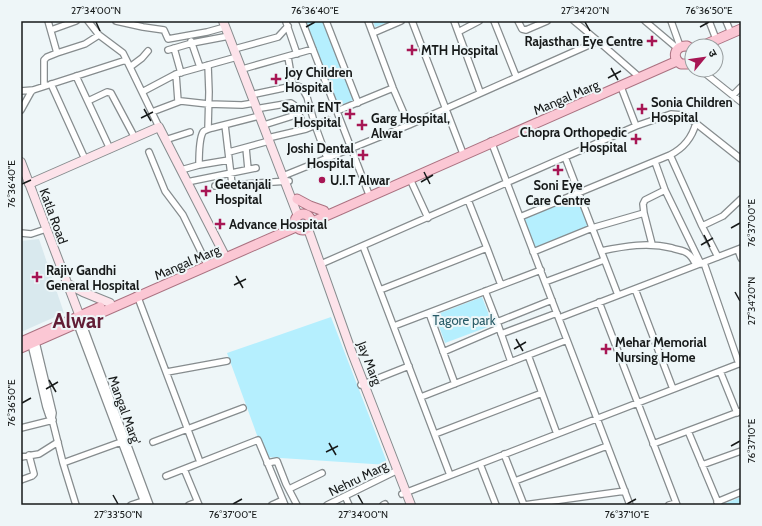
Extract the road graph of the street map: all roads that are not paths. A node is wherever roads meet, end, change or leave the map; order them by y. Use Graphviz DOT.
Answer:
graph roads {
  1 [pos="48,21"];
  2 [pos="76,21"];
  3 [pos="88,21"];
  4 [pos="116,21"];
  5 [pos="302,21"];
  6 [pos="326,21"];
  7 [pos="368,21"];
  8 [pos="401,21"];
  9 [pos="412,21"];
  10 [pos="454,21"];
  11 [pos="479,21"];
  12 [pos="494,21"];
  13 [pos="518,21"];
  14 [pos="547,21"];
  15 [pos="574,21"];
  16 [pos="645,21"];
  17 [pos="671,21"];
  18 [pos="709,21"];
  19 [pos="726,21"];
  20 [pos="287,22"];
  21 [pos="225,23"];
  22 [pos="741,29"];
  23 [pos="51,30"];
  24 [pos="458,32"];
  25 [pos="373,33"];
  26 [pos="731,33"];
  27 [pos="99,35"];
  28 [pos="189,35"];
  29 [pos="741,35"];
  30 [pos="229,36"];
  31 [pos="714,38"];
  32 [pos="724,38"];
  33 [pos="724,40"];
  34 [pos="598,41"];
  35 [pos="192,43"];
  36 [pos="238,48"];
  37 [pos="684,48"];
  38 [pos="313,49"];
  39 [pos="148,52"];
  40 [pos="678,53"];
  41 [pos="57,54"];
  42 [pos="297,54"];
  43 [pos="237,57"];
  44 [pos="288,57"];
  45 [pos="127,61"];
  46 [pos="684,63"];
  47 [pos="208,65"];
  48 [pos="130,67"];
  49 [pos="200,67"];
  50 [pos="246,68"];
  51 [pos="179,74"];
  52 [pos="637,75"];
  53 [pos="76,76"];
  54 [pos="516,76"];
  55 [pos="711,78"];
  56 [pos="51,84"];
  57 [pos="44,85"];
  58 [pos="293,86"];
  59 [pos="621,87"];
  60 [pos="741,87"];
  61 [pos="393,88"];
  62 [pos="33,90"];
  63 [pos="21,91"];
  64 [pos="142,92"];
  65 [pos="480,92"];
  66 [pos="255,94"];
  67 [pos="733,95"];
  68 [pos="88,101"];
  69 [pos="178,101"];
  70 [pos="741,102"];
  71 [pos="358,103"];
  72 [pos="208,104"];
  73 [pos="446,108"];
  74 [pos="258,109"];
  75 [pos="21,110"];
  76 [pos="337,111"];
  77 [pos="152,112"];
  78 [pos="299,114"];
  79 [pos="328,120"];
  80 [pos="696,123"];
  81 [pos="267,124"];
  82 [pos="409,124"];
  83 [pos="225,125"];
  84 [pos="315,125"];
  85 [pos="636,126"];
  86 [pos="159,127"];
  87 [pos="208,129"];
  88 [pos="306,129"];
  89 [pos="190,132"];
  90 [pos="135,138"];
  91 [pos="270,139"];
  92 [pos="165,140"];
  93 [pos="491,141"];
  94 [pos="246,148"];
  95 [pos="351,148"];
  96 [pos="110,149"];
  97 [pos="462,151"];
  98 [pos="149,152"];
  99 [pos="229,152"];
  100 [pos="670,155"];
  101 [pos="565,157"];
  102 [pos="327,158"];
  103 [pos="85,159"];
  104 [pos="741,159"];
  105 [pos="229,160"];
  106 [pos="21,162"];
  107 [pos="655,162"];
  108 [pos="199,165"];
  109 [pos="256,168"];
  110 [pos="248,169"];
  111 [pos="181,170"];
  112 [pos="231,173"];
  113 [pos="21,175"];
  114 [pos="409,177"];
  115 [pos="286,178"];
  116 [pos="187,182"];
  117 [pos="507,183"];
  118 [pos="232,184"];
  119 [pos="214,186"];
  120 [pos="29,187"];
  121 [pos="666,190"];
  122 [pos="368,192"];
  123 [pos="578,193"];
  124 [pos="297,199"];
  125 [pos="741,199"];
  126 [pos="468,200"];
  127 [pos="324,211"];
  128 [pos="644,213"];
  129 [pos="520,217"];
  130 [pos="428,218"];
  131 [pos="303,222"];
  132 [pos="702,226"];
  133 [pos="592,228"];
  134 [pos="44,230"];
  135 [pos="21,233"];
  136 [pos="652,244"];
  137 [pos="363,246"];
  138 [pos="487,248"];
  139 [pos="739,249"];
  140 [pos="534,252"];
  141 [pos="601,252"];
  142 [pos="224,254"];
  143 [pos="718,257"];
  144 [pos="741,258"];
  145 [pos="604,260"];
  146 [pos="206,262"];
  147 [pos="321,264"];
  148 [pos="700,264"];
  149 [pos="541,270"];
  150 [pos="545,282"];
  151 [pos="66,283"];
  152 [pos="501,285"];
  153 [pos="635,289"];
  154 [pos="380,290"];
  155 [pos="485,291"];
  156 [pos="137,295"];
  157 [pos="618,295"];
  158 [pos="552,300"];
  159 [pos="599,302"];
  160 [pos="110,303"];
  161 [pos="429,313"];
  162 [pos="558,316"];
  163 [pos="78,320"];
  164 [pos="498,325"];
  165 [pos="394,326"];
  166 [pos="501,334"];
  167 [pos="567,340"];
  168 [pos="21,342"];
  169 [pos="33,343"];
  170 [pos="21,348"];
  171 [pos="443,352"];
  172 [pos="528,355"];
  173 [pos="226,361"];
  174 [pos="511,362"];
  175 [pos="740,363"];
  176 [pos="95,364"];
  177 [pos="409,366"];
  178 [pos="720,371"];
  179 [pos="167,372"];
  180 [pos="362,384"];
  181 [pos="455,384"];
  182 [pos="673,389"];
  183 [pos="542,393"];
  184 [pos="421,397"];
  185 [pos="638,403"];
  186 [pos="243,408"];
  187 [pos="739,412"];
  188 [pos="597,419"];
  189 [pos="52,420"];
  190 [pos="21,428"];
  191 [pos="188,429"];
  192 [pos="688,431"];
  193 [pos="435,434"];
  194 [pos="557,434"];
  195 [pos="58,442"];
  196 [pos="121,442"];
  197 [pos="153,442"];
  198 [pos="653,444"];
  199 [pos="607,446"];
  200 [pos="741,450"];
  201 [pos="504,454"];
  202 [pos="29,455"];
  203 [pos="21,457"];
  204 [pos="200,462"];
  205 [pos="267,462"];
  206 [pos="63,463"];
  207 [pos="480,464"];
  208 [pos="702,465"];
  209 [pos="184,469"];
  210 [pos="396,471"];
  211 [pos="322,473"];
  212 [pos="450,475"];
  213 [pos="166,476"];
  214 [pos="21,480"];
  215 [pos="515,481"];
  216 [pos="289,489"];
  217 [pos="625,491"];
  218 [pos="741,492"];
  219 [pos="404,493"];
  220 [pos="344,496"];
  221 [pos="284,502"];
  222 [pos="144,503"];
  223 [pos="198,503"];
  224 [pos="718,503"];
  225 [pos="676,504"];
  226 [pos="76,505"];
  227 [pos="132,505"];
  228 [pos="150,505"];
  229 [pos="189,505"];
  230 [pos="272,505"];
  231 [pos="298,505"];
  232 [pos="327,505"];
  233 [pos="349,505"];
  234 [pos="406,505"];
  235 [pos="411,505"];
  236 [pos="496,505"];
  237 [pos="524,505"];
  238 [pos="630,505"];
  239 [pos="669,505"];
  1 -- 23 [label="street"];
  2 -- 23 [label="street"];
  3 -- 27 [label="street"];
  4 -- 28 [label="street"];
  5 -- 38 [label="street"];
  6 -- 71 [label="street"];
  7 -- 25 [label="street"];
  8 -- 25 [label="street"];
  9 -- 73 [label="street"];
  10 -- 24 [label="street"];
  11 -- 24 [label="street"];
  12 -- 54 [label="street"];
  13 -- 14 [label="street"];
  15 -- 34 [label="street"];
  16 -- 40 [label="street"];
  17 -- 40 [label="street"];
  18 -- 31 [label="street"];
  19 -- 26 [label="street"];
  20 -- 36 [label="street"];
  20 -- 42 [label="street"];
  21 -- 28 [label="street"];
  21 -- 30 [label="main road"];
  21 -- 36 [label="main road"];
  22 -- 26 [label="main road"];
  23 -- 41 [label="street"];
  24 -- 65 [label="street"];
  25 -- 61 [label="street"];
  26 -- 32 [label="main road"];
  27 -- 41 [label="street"];
  27 -- 45 [label="street"];
  28 -- 35 [label="street"];
  29 -- 33 [label="main road"];
  30 -- 35 [label="street"];
  30 -- 43 [label="main road"];
  34 -- 52 [label="street"];
  34 -- 54 [label="street"];
  35 -- 49 [label="street"];
  35 -- 51 [label="street"];
  36 -- 50 [label="main road"];
  37 -- 40 [label="main road"];
  38 -- 42 [label="street"];
  38 -- 76 [label="street"];
  39 -- 48 [label="street"];
  40 -- 46 [label="main road"];
  40 -- 52 [label="main road, Mangal Marg"];
  40 -- 59 [label="main road, Mangal Marg"];
  41 -- 57 [label="street"];
  42 -- 44 [label="street"];
  43 -- 47 [label="street"];
  43 -- 74 [label="main road"];
  44 -- 50 [label="street"];
  44 -- 58 [label="street"];
  45 -- 48 [label="street"];
  45 -- 53 [label="street"];
  47 -- 49 [label="street"];
  47 -- 72 [label="street"];
  48 -- 64 [label="street"];
  49 -- 51 [label="street"];
  50 -- 66 [label="main road"];
  51 -- 64 [label="street"];
  51 -- 69 [label="street"];
  52 -- 93 [label="main road, Mangal Marg"];
  53 -- 56 [label="street"];
  53 -- 68 [label="street"];
  54 -- 65 [label="street"];
  55 -- 67 [label="street"];
  56 -- 57 [label="street"];
  56 -- 103 [label="street"];
  57 -- 62 [label="street"];
  58 -- 66 [label="street"];
  58 -- 84 [label="street"];
  59 -- 85 [label="street"];
  59 -- 93 [label="main road, Mangal Marg"];
  60 -- 67 [label="street"];
  61 -- 71 [label="street"];
  61 -- 82 [label="street"];
  62 -- 63 [label="street"];
  62 -- 75 [label="street"];
  64 -- 77 [label="street"];
  65 -- 73 [label="street"];
  66 -- 74 [label="main road"];
  67 -- 70 [label="street"];
  68 -- 90 [label="street"];
  68 -- 96 [label="street"];
  69 -- 72 [label="street"];
  69 -- 77 [label="street"];
  71 -- 76 [label="street"];
  72 -- 74 [label="street"];
  72 -- 87 [label="street"];
  73 -- 82 [label="street"];
  73 -- 97 [label="street"];
  74 -- 78 [label="street"];
  74 -- 81 [label="main road"];
  74 -- 83 [label="street"];
  74 -- 91 [label="main road"];
  76 -- 95 [label="street"];
  77 -- 86 [label="street"];
  78 -- 81 [label="street"];
  78 -- 88 [label="street"];
  79 -- 84 [label="street"];
  80 -- 85 [label="street"];
  80 -- 100 [label="street"];
  80 -- 104 [label="street"];
  81 -- 91 [label="main road"];
  82 -- 95 [label="street"];
  83 -- 87 [label="street"];
  83 -- 99 [label="street"];
  84 -- 88 [label="street"];
  84 -- 102 [label="street"];
  85 -- 101 [label="street"];
  86 -- 90 [label="main road"];
  86 -- 92 [label="main road"];
  87 -- 108 [label="street"];
  88 -- 91 [label="street"];
  89 -- 92 [label="street"];
  90 -- 96 [label="main road"];
  91 -- 94 [label="street"];
  91 -- 115 [label="main road"];
  92 -- 111 [label="main road"];
  93 -- 97 [label="main road, Mangal Marg"];
  93 -- 114 [label="main road, Mangal Marg"];
  93 -- 117 [label="street"];
  94 -- 99 [label="street"];
  94 -- 110 [label="street"];
  95 -- 102 [label="street"];
  95 -- 122 [label="street"];
  96 -- 103 [label="main road"];
  97 -- 114 [label="main road, Mangal Marg"];
  98 -- 146 [label="street"];
  99 -- 105 [label="street"];
  100 -- 107 [label="street"];
  100 -- 132 [label="street"];
  101 -- 117 [label="street"];
  101 -- 123 [label="street"];
  102 -- 115 [label="street"];
  103 -- 120 [label="main road"];
  105 -- 108 [label="street"];
  105 -- 112 [label="street"];
  106 -- 120 [label="main road, Katla Road"];
  107 -- 121 [label="street"];
  107 -- 123 [label="street"];
  108 -- 111 [label="street"];
  109 -- 110 [label="street"];
  110 -- 112 [label="street"];
  111 -- 116 [label="main road"];
  112 -- 116 [label="street"];
  112 -- 118 [label="street"];
  113 -- 120 [label="main road, Katla Road"];
  114 -- 122 [label="main road, Mangal Marg"];
  114 -- 130 [label="street"];
  114 -- 131 [label="main road, Mangal Marg"];
  115 -- 118 [label="street"];
  115 -- 124 [label="main road"];
  115 -- 131 [label="main road"];
  116 -- 142 [label="main road"];
  117 -- 126 [label="street"];
  117 -- 129 [label="street"];
  118 -- 119 [label="street"];
  120 -- 134 [label="main road, Katla Road"];
  121 -- 128 [label="street"];
  121 -- 148 [label="street"];
  122 -- 127 [label="main road, Mangal Marg"];
  123 -- 129 [label="street"];
  123 -- 133 [label="street"];
  124 -- 127 [label="main road"];
  124 -- 131 [label="main road"];
  125 -- 132 [label="street"];
  126 -- 130 [label="street"];
  126 -- 138 [label="street"];
  127 -- 131 [label="main road, Mangal Marg"];
  128 -- 133 [label="street"];
  128 -- 136 [label="street"];
  129 -- 140 [label="street"];
  130 -- 137 [label="street"];
  131 -- 142 [label="main road, Mangal Marg"];
  131 -- 147 [label="main road, Jay Marg"];
  131 -- 156 [label="main road, Mangal Marg"];
  131 -- 180 [label="main road, Jay Marg"];
  132 -- 143 [label="street"];
  133 -- 140 [label="street"];
  133 -- 141 [label="street"];
  134 -- 135 [label="street"];
  134 -- 151 [label="main road, Katla Road"];
  134 -- 163 [label="main road, Katla Road"];
  136 -- 141 [label="street"];
  136 -- 148 [label="street"];
  137 -- 147 [label="street"];
  137 -- 154 [label="street"];
  138 -- 152 [label="street"];
  138 -- 154 [label="street"];
  139 -- 143 [label="street"];
  139 -- 144 [label="street"];
  140 -- 149 [label="street"];
  141 -- 145 [label="street"];
  142 -- 146 [label="main road, Mangal Marg"];
  143 -- 148 [label="street"];
  145 -- 150 [label="street"];
  145 -- 157 [label="street"];
  146 -- 156 [label="main road, Mangal Marg"];
  147 -- 180 [label="main road, Jay Marg"];
  148 -- 153 [label="street"];
  148 -- 175 [label="street"];
  149 -- 150 [label="street"];
  149 -- 152 [label="street"];
  150 -- 158 [label="street"];
  151 -- 160 [label="main road"];
  151 -- 163 [label="main road, Katla Road"];
  152 -- 155 [label="street"];
  153 -- 157 [label="street"];
  153 -- 182 [label="street"];
  154 -- 165 [label="street"];
  155 -- 161 [label="street"];
  155 -- 164 [label="street"];
  156 -- 160 [label="main road, Mangal Marg"];
  156 -- 163 [label="main road, Mangal Marg"];
  156 -- 179 [label="street"];
  157 -- 159 [label="street"];
  158 -- 162 [label="street"];
  158 -- 164 [label="street"];
  159 -- 162 [label="street"];
  159 -- 185 [label="street"];
  160 -- 163 [label="main road, Mangal Marg"];
  161 -- 165 [label="street"];
  161 -- 171 [label="street"];
  162 -- 166 [label="street"];
  162 -- 167 [label="street"];
  163 -- 168 [label="main road, Mangal Marg"];
  163 -- 169 [label="main road, Mangal Marg"];
  163 -- 176 [label="street, Mangal Marg'"];
  164 -- 166 [label="street"];
  164 -- 171 [label="street"];
  165 -- 177 [label="street"];
  166 -- 174 [label="street"];
  167 -- 172 [label="street"];
  167 -- 188 [label="street"];
  169 -- 170 [label="main road, Mangal Marg"];
  169 -- 189 [label="street"];
  171 -- 181 [label="street"];
  172 -- 174 [label="street"];
  172 -- 183 [label="street"];
  173 -- 179 [label="street"];
  174 -- 181 [label="street"];
  175 -- 178 [label="street"];
  176 -- 196 [label="street"];
  176 -- 228 [label="street, Mangal Marg'"];
  177 -- 180 [label="street"];
  177 -- 184 [label="street"];
  178 -- 182 [label="street"];
  178 -- 187 [label="street"];
  179 -- 191 [label="street"];
  180 -- 210 [label="main road, Jay Marg"];
  181 -- 184 [label="street"];
  182 -- 185 [label="street"];
  183 -- 193 [label="street"];
  183 -- 194 [label="street"];
  184 -- 193 [label="street"];
  185 -- 188 [label="street"];
  185 -- 198 [label="street"];
  186 -- 191 [label="street"];
  187 -- 192 [label="street"];
  188 -- 194 [label="street"];
  188 -- 199 [label="street"];
  189 -- 190 [label="street"];
  189 -- 195 [label="street"];
  191 -- 197 [label="street"];
  191 -- 204 [label="street"];
  192 -- 198 [label="street"];
  192 -- 208 [label="street"];
  193 -- 212 [label="street"];
  194 -- 201 [label="street"];
  195 -- 202 [label="street"];
  195 -- 206 [label="street"];
  196 -- 206 [label="street"];
  196 -- 222 [label="street"];
  198 -- 225 [label="street"];
  199 -- 215 [label="street"];
  199 -- 217 [label="street"];
  200 -- 208 [label="street"];
  201 -- 207 [label="street"];
  201 -- 215 [label="street"];
  202 -- 203 [label="street"];
  202 -- 214 [label="street"];
  204 -- 205 [label="street"];
  204 -- 209 [label="street"];
  205 -- 216 [label="street"];
  205 -- 221 [label="street"];
  206 -- 226 [label="street"];
  207 -- 212 [label="street"];
  207 -- 236 [label="street"];
  208 -- 224 [label="street"];
  209 -- 213 [label="street"];
  209 -- 223 [label="street"];
  210 -- 219 [label="main road, Jay Marg"];
  210 -- 220 [label="street, Nehru Marg"];
  211 -- 216 [label="street"];
  212 -- 219 [label="street"];
  215 -- 237 [label="street"];
  216 -- 231 [label="street"];
  217 -- 237 [label="street"];
  217 -- 238 [label="street"];
  218 -- 224 [label="street"];
  219 -- 234 [label="main road, Jay Marg"];
  219 -- 235 [label="main road, Jay Marg"];
  220 -- 232 [label="street, Nehru Marg"];
  220 -- 233 [label="street"];
  221 -- 230 [label="street"];
  222 -- 227 [label="street"];
  223 -- 229 [label="street"];
  225 -- 239 [label="street"];
}
